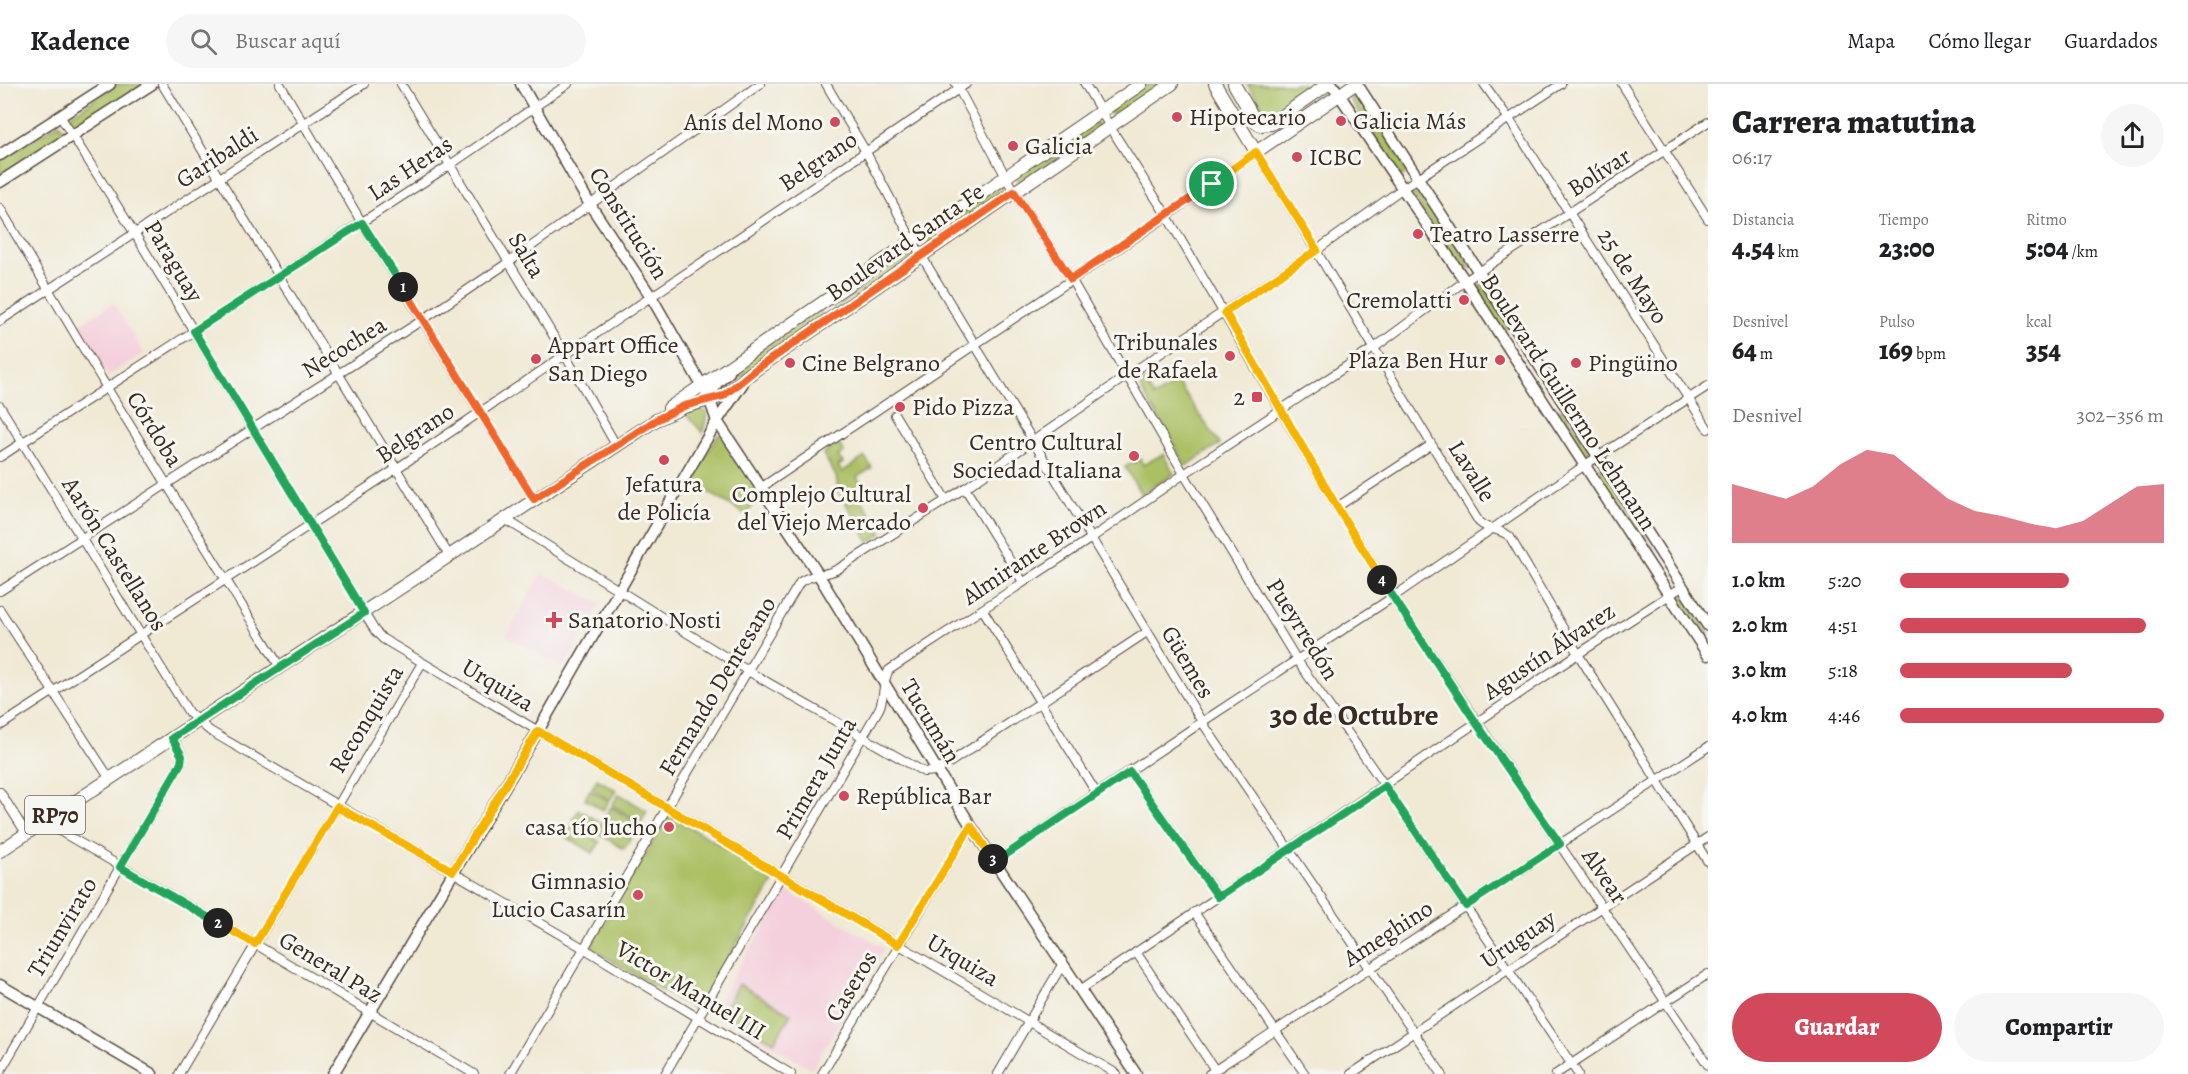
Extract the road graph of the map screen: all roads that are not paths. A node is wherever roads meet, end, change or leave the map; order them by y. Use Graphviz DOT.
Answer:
graph roads {
  1 [pos="110,84"];
  2 [pos="152,84"];
  3 [pos="162,84"];
  4 [pos="280,84"];
  5 [pos="364,84"];
  6 [pos="402,84"];
  7 [pos="521,84"];
  8 [pos="568,84"];
  9 [pos="760,84"];
  10 [pos="826,84"];
  11 [pos="1085,84"];
  12 [pos="1141,84"];
  13 [pos="1172,84"];
  14 [pos="1215,84"];
  15 [pos="1234,84"];
  16 [pos="1356,84"];
  17 [pos="1484,84"];
  18 [pos="1561,84"];
  19 [pos="1622,84"];
  20 [pos="960,86"];
  21 [pos="97,87"];
  22 [pos="1333,87"];
  23 [pos="536,106"];
  24 [pos="1101,112"];
  25 [pos="60,116"];
  26 [pos="1509,119"];
  27 [pos="1708,122"];
  28 [pos="304,124"];
  29 [pos="1110,127"];
  30 [pos="74,135"];
  31 [pos="866,152"];
  32 [pos="1256,152"];
  33 [pos="1665,152"];
  34 [pos="0,155"];
  35 [pos="450,165"];
  36 [pos="1007,176"];
  37 [pos="220,178"];
  38 [pos="1419,178"];
  39 [pos="0,182"];
  40 [pos="1403,188"];
  41 [pos="1014,192"];
  42 [pos="589,203"];
  43 [pos="0,208"];
  44 [pos="1570,214"];
  45 [pos="1167,216"];
  46 [pos="1708,219"];
  47 [pos="362,223"];
  48 [pos="135,234"];
  49 [pos="912,240"];
  50 [pos="1317,250"];
  51 [pos="922,256"];
  52 [pos="509,262"];
  53 [pos="1479,271"];
  54 [pos="279,275"];
  55 [pos="1071,279"];
  56 [pos="1465,280"];
  57 [pos="49,289"];
  58 [pos="652,298"];
  59 [pos="823,302"];
  60 [pos="1225,312"];
  61 [pos="832,317"];
  62 [pos="424,320"];
  63 [pos="0,321"];
  64 [pos="1518,330"];
  65 [pos="194,331"];
  66 [pos="1502,339"];
  67 [pos="975,343"];
  68 [pos="1374,348"];
  69 [pos="754,349"];
  70 [pos="565,355"];
  71 [pos="339,373"];
  72 [pos="750,374"];
  73 [pos="1128,375"];
  74 [pos="701,385"];
  75 [pos="1708,386"];
  76 [pos="107,388"];
  77 [pos="709,398"];
  78 [pos="1688,399"];
  79 [pos="1563,401"];
  80 [pos="0,406"];
  81 [pos="1281,410"];
  82 [pos="1549,410"];
  83 [pos="481,412"];
  84 [pos="896,415"];
  85 [pos="656,420"];
  86 [pos="717,421"];
  87 [pos="253,428"];
  88 [pos="1708,429"];
  89 [pos="1033,442"];
  90 [pos="22,443"];
  91 [pos="1431,445"];
  92 [pos="617,447"];
  93 [pos="1599,456"];
  94 [pos="0,457"];
  95 [pos="1585,465"];
  96 [pos="396,469"];
  97 [pos="1184,474"];
  98 [pos="166,484"];
  99 [pos="762,487"];
  100 [pos="965,488"];
  101 [pos="534,499"];
  102 [pos="946,500"];
  103 [pos="1337,507"];
  104 [pos="505,519"];
  105 [pos="310,525"];
  106 [pos="1491,530"];
  107 [pos="82,539"];
  108 [pos="1090,539"];
  109 [pos="450,556"];
  110 [pos="818,574"];
  111 [pos="226,579"];
  112 [pos="1023,582"];
  113 [pos="1682,586"];
  114 [pos="0,591"];
  115 [pos="621,591"];
  116 [pos="1668,594"];
  117 [pos="1393,597"];
  118 [pos="0,610"];
  119 [pos="982,610"];
  120 [pos="364,613"];
  121 [pos="1708,626"];
  122 [pos="1147,632"];
  123 [pos="142,633"];
  124 [pos="1578,654"];
  125 [pos="1708,655"];
  126 [pos="1297,660"];
  127 [pos="422,663"];
  128 [pos="280,667"];
  129 [pos="748,670"];
  130 [pos="885,685"];
  131 [pos="52,693"];
  132 [pos="1041,702"];
  133 [pos="197,722"];
  134 [pos="1202,722"];
  135 [pos="1477,724"];
  136 [pos="0,726"];
  137 [pos="538,731"];
  138 [pos="172,738"];
  139 [pos="863,738"];
  140 [pos="1708,747"];
  141 [pos="937,771"];
  142 [pos="1130,772"];
  143 [pos="110,779"];
  144 [pos="1657,782"];
  145 [pos="1385,786"];
  146 [pos="0,792"];
  147 [pos="1096,794"];
  148 [pos="337,807"];
  149 [pos="667,808"];
  150 [pos="44,822"];
  151 [pos="971,826"];
  152 [pos="26,833"];
  153 [pos="1708,837"];
  154 [pos="1560,844"];
  155 [pos="1697,845"];
  156 [pos="1289,849"];
  157 [pos="0,851"];
  158 [pos="995,862"];
  159 [pos="1708,862"];
  160 [pos="120,867"];
  161 [pos="453,871"];
  162 [pos="782,876"];
  163 [pos="1218,897"];
  164 [pos="1466,906"];
  165 [pos="1602,906"];
  166 [pos="1194,912"];
  167 [pos="255,944"];
  168 [pos="898,945"];
  169 [pos="585,949"];
  170 [pos="1136,951"];
  171 [pos="1062,965"];
  172 [pos="1370,968"];
  173 [pos="1507,970"];
  174 [pos="1708,974"];
  175 [pos="0,985"];
  176 [pos="1080,990"];
  177 [pos="1666,1001"];
  178 [pos="38,1007"];
  179 [pos="370,1013"];
  180 [pos="698,1018"];
  181 [pos="1029,1022"];
  182 [pos="1275,1029"];
  183 [pos="1413,1033"];
  184 [pos="1571,1065"];
  185 [pos="1708,1065"];
  186 [pos="0,1072"];
  187 [pos="1212,1072"];
  188 [pos="152,1074"];
  189 [pos="179,1074"];
  190 [pos="333,1074"];
  191 [pos="474,1074"];
  192 [pos="510,1074"];
  193 [pos="665,1074"];
  194 [pos="791,1074"];
  195 [pos="822,1074"];
  196 [pos="998,1074"];
  197 [pos="1117,1074"];
  198 [pos="1136,1074"];
  199 [pos="1305,1074"];
  200 [pos="1351,1074"];
  201 [pos="1442,1074"];
  202 [pos="1556,1074"];
  203 [pos="1578,1074"];
  1 -- 21 [label="street"];
  2 -- 30 [label="street"];
  3 -- 37 [label="street"];
  4 -- 28 [label="street"];
  5 -- 28 [label="street, Garibaldi"];
  6 -- 35 [label="street, Salta"];
  7 -- 23 [label="street, Constitución"];
  8 -- 23 [label="street, Las Heras"];
  9 -- 42 [label="street, Necochea"];
  10 -- 31 [label="street, Güemes"];
  11 -- 24 [label="street, Alvear"];
  12 -- 24 [label="main road, Boulevard Santa Fe / RP70"];
  13 -- 29 [label="main road, Boulevard Santa Fe / RP70"];
  14 -- 32 [label="main road, Lavalle"];
  15 -- 22 [label="main road"];
  16 -- 22 [label="main road"];
  16 -- 38 [label="street, Boulevard Guillermo Lehmann"];
  17 -- 26 [label="street, 25 de Mayo"];
  18 -- 26 [label="street, Fernando Dentesano"];
  19 -- 33 [label="street"];
  20 -- 31 [label="street, Belgrano"];
  20 -- 36 [label="street, Pueyrredón"];
  21 -- 25 [label="street"];
  22 -- 32 [label="main road"];
  22 -- 40 [label="street, Boulevard Guillermo Lehmann"];
  23 -- 35 [label="street, Las Heras"];
  23 -- 42 [label="street, Constitución"];
  24 -- 29 [label="street, Alvear"];
  24 -- 36 [label="main road, Boulevard Santa Fe / RP70"];
  25 -- 30 [label="street, Paraguay"];
  25 -- 34 [label="street"];
  26 -- 38 [label="street, Fernando Dentesano"];
  26 -- 44 [label="street, 25 de Mayo"];
  27 -- 33 [label="street, Bolívar"];
  28 -- 37 [label="street, Garibaldi"];
  28 -- 47 [label="street"];
  29 -- 41 [label="main road, Boulevard Santa Fe / RP70"];
  29 -- 45 [label="street, Alvear"];
  30 -- 39 [label="street"];
  30 -- 48 [label="street, Paraguay"];
  31 -- 49 [label="street, Güemes"];
  31 -- 58 [label="street, Belgrano"];
  32 -- 45 [label="street"];
  32 -- 50 [label="street, Lavalle"];
  33 -- 44 [label="street, Bolívar"];
  33 -- 46 [label="street"];
  35 -- 47 [label="street, Las Heras"];
  35 -- 52 [label="street, Salta"];
  36 -- 41 [label="street, Pueyrredón"];
  36 -- 49 [label="main road, Boulevard Santa Fe / RP70"];
  37 -- 48 [label="street, Garibaldi"];
  37 -- 54 [label="street"];
  38 -- 40 [label="street, Fernando Dentesano"];
  38 -- 53 [label="street, Boulevard Guillermo Lehmann"];
  40 -- 50 [label="street, Fernando Dentesano"];
  40 -- 56 [label="street, Boulevard Guillermo Lehmann"];
  41 -- 51 [label="main road, Boulevard Santa Fe / RP70"];
  41 -- 55 [label="street, Pueyrredón"];
  42 -- 52 [label="street, Necochea"];
  42 -- 58 [label="street, Constitución"];
  43 -- 57 [label="street, Córdoba"];
  44 -- 53 [label="street, Bolívar"];
  44 -- 78 [label="street, 25 de Mayo"];
  45 -- 55 [label="street"];
  45 -- 60 [label="street, Alvear"];
  47 -- 54 [label="street, Las Heras"];
  47 -- 62 [label="street"];
  48 -- 57 [label="street, Garibaldi"];
  48 -- 65 [label="street, Paraguay"];
  49 -- 51 [label="street, Güemes"];
  49 -- 59 [label="main road, Boulevard Santa Fe / RP70"];
  50 -- 60 [label="street, Fernando Dentesano"];
  50 -- 68 [label="street, Lavalle"];
  51 -- 61 [label="main road, Boulevard Santa Fe / RP70"];
  51 -- 67 [label="street, Güemes"];
  52 -- 62 [label="street, Necochea"];
  52 -- 70 [label="street, Salta"];
  53 -- 56 [label="street, Almirante Brown"];
  53 -- 64 [label="street, Boulevard Guillermo Lehmann"];
  54 -- 65 [label="street, Las Heras"];
  54 -- 71 [label="street"];
  55 -- 67 [label="street"];
  55 -- 73 [label="street, Pueyrredón"];
  56 -- 66 [label="street, Boulevard Guillermo Lehmann"];
  56 -- 68 [label="street, Almirante Brown"];
  57 -- 63 [label="street, Garibaldi"];
  57 -- 76 [label="street, Córdoba"];
  58 -- 70 [label="street, Belgrano"];
  58 -- 74 [label="street, Constitución"];
  59 -- 61 [label="main road"];
  59 -- 69 [label="main road, Boulevard Santa Fe / RP70"];
  60 -- 73 [label="street, Fernando Dentesano"];
  60 -- 81 [label="street, Alvear"];
  61 -- 72 [label="main road, Boulevard Santa Fe / RP70"];
  62 -- 71 [label="street, Necochea"];
  62 -- 83 [label="street"];
  64 -- 66 [label="street"];
  64 -- 79 [label="street, Boulevard Guillermo Lehmann"];
  65 -- 76 [label="street, Las Heras"];
  65 -- 87 [label="street, Paraguay"];
  66 -- 82 [label="street, Boulevard Guillermo Lehmann"];
  67 -- 89 [label="street, Güemes"];
  67 -- 99 [label="street"];
  68 -- 81 [label="street, Almirante Brown"];
  68 -- 91 [label="street, Lavalle"];
  69 -- 74 [label="main road, Boulevard Santa Fe / RP70"];
  69 -- 77 [label="street"];
  70 -- 83 [label="street, Belgrano"];
  70 -- 92 [label="street, Salta"];
  71 -- 87 [label="street, Necochea"];
  71 -- 96 [label="street"];
  72 -- 77 [label="main road, Boulevard Santa Fe / RP70"];
  72 -- 86 [label="street"];
  73 -- 89 [label="street, Fernando Dentesano"];
  73 -- 97 [label="street, Pueyrredón"];
  74 -- 77 [label="street, Tucumán"];
  74 -- 85 [label="main road, Boulevard Santa Fe / RP70"];
  75 -- 78 [label="street"];
  76 -- 90 [label="street, Las Heras"];
  76 -- 98 [label="street, Córdoba"];
  77 -- 85 [label="main road, Boulevard Santa Fe / RP70"];
  77 -- 86 [label="street, Tucumán"];
  78 -- 88 [label="street, 25 de Mayo"];
  78 -- 93 [label="street"];
  79 -- 82 [label="street"];
  79 -- 93 [label="street, Boulevard Guillermo Lehmann"];
  80 -- 90 [label="street, Aarón Castellanos"];
  81 -- 97 [label="street, Almirante Brown"];
  81 -- 103 [label="street, Alvear"];
  82 -- 95 [label="street, Boulevard Guillermo Lehmann"];
  83 -- 96 [label="street, Belgrano"];
  83 -- 101 [label="street"];
  84 -- 102 [label="street"];
  85 -- 92 [label="main road, Boulevard Santa Fe / RP70"];
  86 -- 99 [label="street, Tucumán"];
  86 -- 115 [label="street"];
  87 -- 98 [label="street, Necochea"];
  87 -- 105 [label="street, Paraguay"];
  89 -- 100 [label="street, Fernando Dentesano"];
  89 -- 108 [label="street, Güemes"];
  90 -- 94 [label="street, Las Heras"];
  90 -- 107 [label="street, Aarón Castellanos"];
  91 -- 103 [label="street"];
  91 -- 106 [label="street, Lavalle"];
  92 -- 101 [label="main road, Boulevard Santa Fe / RP70"];
  93 -- 95 [label="street"];
  93 -- 113 [label="street, Boulevard Guillermo Lehmann"];
  95 -- 106 [label="street"];
  95 -- 116 [label="street, Boulevard Guillermo Lehmann"];
  96 -- 105 [label="street, Belgrano"];
  96 -- 109 [label="street"];
  97 -- 108 [label="street, Almirante Brown"];
  97 -- 126 [label="street, Pueyrredón"];
  98 -- 107 [label="street, Necochea"];
  98 -- 111 [label="street, Córdoba"];
  99 -- 110 [label="street, Tucumán"];
  100 -- 102 [label="street, Fernando Dentesano"];
  100 -- 112 [label="street"];
  101 -- 104 [label="main road, Boulevard Santa Fe / RP70"];
  102 -- 110 [label="street, Fernando Dentesano"];
  103 -- 117 [label="street, Alvear"];
  104 -- 109 [label="main road, Boulevard Santa Fe / RP70"];
  104 -- 115 [label="street"];
  105 -- 111 [label="street, Belgrano"];
  105 -- 120 [label="street, Paraguay"];
  106 -- 117 [label="street"];
  106 -- 124 [label="street, Lavalle"];
  107 -- 114 [label="street, Necochea"];
  107 -- 123 [label="street, Aarón Castellanos"];
  108 -- 112 [label="street, Almirante Brown"];
  108 -- 122 [label="street, Güemes"];
  109 -- 120 [label="main road, Boulevard Santa Fe / RP70"];
  110 -- 129 [label="street, Fernando Dentesano"];
  110 -- 130 [label="street, Tucumán"];
  111 -- 123 [label="street, Belgrano"];
  111 -- 128 [label="street, Córdoba"];
  112 -- 119 [label="street, Almirante Brown"];
  113 -- 116 [label="street, Agustín Álvarez"];
  113 -- 121 [label="street, Boulevard Guillermo Lehmann"];
  115 -- 129 [label="street"];
  115 -- 137 [label="street"];
  116 -- 124 [label="street, Agustín Álvarez"];
  116 -- 125 [label="street, Boulevard Guillermo Lehmann"];
  117 -- 126 [label="street"];
  117 -- 135 [label="street, Alvear"];
  118 -- 131 [label="street"];
  119 -- 130 [label="street, Almirante Brown"];
  119 -- 132 [label="street"];
  120 -- 127 [label="street, Urquiza"];
  120 -- 128 [label="main road, Boulevard Santa Fe / RP70"];
  122 -- 132 [label="street"];
  122 -- 134 [label="street, Güemes"];
  123 -- 131 [label="street, Belgrano"];
  123 -- 133 [label="street, Aarón Castellanos"];
  124 -- 135 [label="street, Agustín Álvarez"];
  124 -- 144 [label="street, Lavalle"];
  126 -- 134 [label="street"];
  126 -- 145 [label="street, Pueyrredón"];
  127 -- 137 [label="street, Urquiza"];
  127 -- 148 [label="street, Reconquista"];
  128 -- 133 [label="main road, Boulevard Santa Fe / RP70"];
  129 -- 139 [label="street"];
  129 -- 149 [label="street, Fernando Dentesano"];
  130 -- 139 [label="street, Primera Junta"];
  130 -- 141 [label="street, Tucumán"];
  131 -- 136 [label="street, Belgrano"];
  131 -- 143 [label="street"];
  132 -- 141 [label="street"];
  132 -- 147 [label="street"];
  133 -- 138 [label="main road, Boulevard Santa Fe / RP70"];
  133 -- 148 [label="street, Victor Manuel III"];
  134 -- 142 [label="street"];
  134 -- 156 [label="street, Güemes"];
  135 -- 145 [label="street, Agustín Álvarez"];
  135 -- 154 [label="street, Alvear"];
  137 -- 149 [label="street, Urquiza"];
  137 -- 161 [label="street"];
  138 -- 143 [label="main road, Boulevard Santa Fe / RP70"];
  138 -- 160 [label="street, Triunvirato"];
  139 -- 141 [label="street"];
  139 -- 162 [label="street, Primera Junta"];
  140 -- 144 [label="street, Ameghino"];
  141 -- 151 [label="street, Tucumán"];
  142 -- 147 [label="street"];
  142 -- 163 [label="street"];
  143 -- 150 [label="main road, Boulevard Santa Fe / RP70"];
  144 -- 154 [label="street, Ameghino"];
  144 -- 155 [label="street, Lavalle"];
  145 -- 156 [label="street, Agustín Álvarez"];
  145 -- 164 [label="street, Pueyrredón"];
  146 -- 152 [label="street"];
  147 -- 158 [label="street"];
  148 -- 161 [label="street, Victor Manuel III"];
  148 -- 167 [label="street, Reconquista"];
  149 -- 162 [label="street, Urquiza"];
  149 -- 169 [label="street, Fernando Dentesano"];
  150 -- 152 [label="main road, Boulevard Santa Fe / RP70"];
  150 -- 160 [label="street, General Paz"];
  151 -- 158 [label="street, Tucumán"];
  151 -- 168 [label="street, Caseros"];
  152 -- 157 [label="main road, Boulevard Santa Fe / RP70"];
  153 -- 155 [label="street, Uruguay"];
  154 -- 164 [label="street, Ameghino"];
  154 -- 165 [label="street, Alvear"];
  155 -- 159 [label="street, Lavalle"];
  155 -- 165 [label="street, Uruguay"];
  156 -- 163 [label="street, Agustín Álvarez"];
  156 -- 172 [label="street, Güemes"];
  158 -- 171 [label="street, Tucumán"];
  160 -- 167 [label="street, General Paz"];
  160 -- 178 [label="street, Triunvirato"];
  161 -- 169 [label="street, Victor Manuel III"];
  161 -- 179 [label="street"];
  162 -- 168 [label="street, Urquiza"];
  162 -- 180 [label="street, Primera Junta"];
  163 -- 166 [label="street, Agustín Álvarez"];
  164 -- 172 [label="street, Ameghino"];
  164 -- 173 [label="street, Pueyrredón"];
  165 -- 173 [label="street, Uruguay"];
  165 -- 177 [label="street, Alvear"];
  166 -- 170 [label="street, Agustín Álvarez"];
  166 -- 182 [label="street"];
  167 -- 179 [label="street, General Paz"];
  167 -- 189 [label="street, Reconquista"];
  168 -- 181 [label="street, Urquiza"];
  168 -- 195 [label="street, Caseros"];
  169 -- 180 [label="street, Victor Manuel III"];
  169 -- 192 [label="street, Fernando Dentesano"];
  170 -- 176 [label="street, Agustín Álvarez"];
  170 -- 187 [label="street"];
  171 -- 176 [label="street, Tucumán"];
  171 -- 181 [label="street"];
  172 -- 182 [label="street, Ameghino"];
  172 -- 183 [label="street, Güemes"];
  173 -- 183 [label="street, Uruguay"];
  173 -- 184 [label="street, Pueyrredón"];
  174 -- 177 [label="street"];
  175 -- 178 [label="street"];
  176 -- 198 [label="street, Tucumán"];
  177 -- 184 [label="street"];
  177 -- 185 [label="street, Alvear"];
  178 -- 186 [label="street, Triunvirato"];
  178 -- 188 [label="street"];
  179 -- 190 [label="street"];
  179 -- 191 [label="street, General Paz"];
  180 -- 193 [label="street, Primera Junta"];
  180 -- 194 [label="street, Victor Manuel III"];
  181 -- 196 [label="street"];
  181 -- 197 [label="street, Urquiza"];
  182 -- 187 [label="street, Ameghino"];
  182 -- 199 [label="street"];
  183 -- 200 [label="street, Uruguay"];
  183 -- 201 [label="street, Güemes"];
  184 -- 202 [label="street"];
  184 -- 203 [label="street, Pueyrredón"];
}
